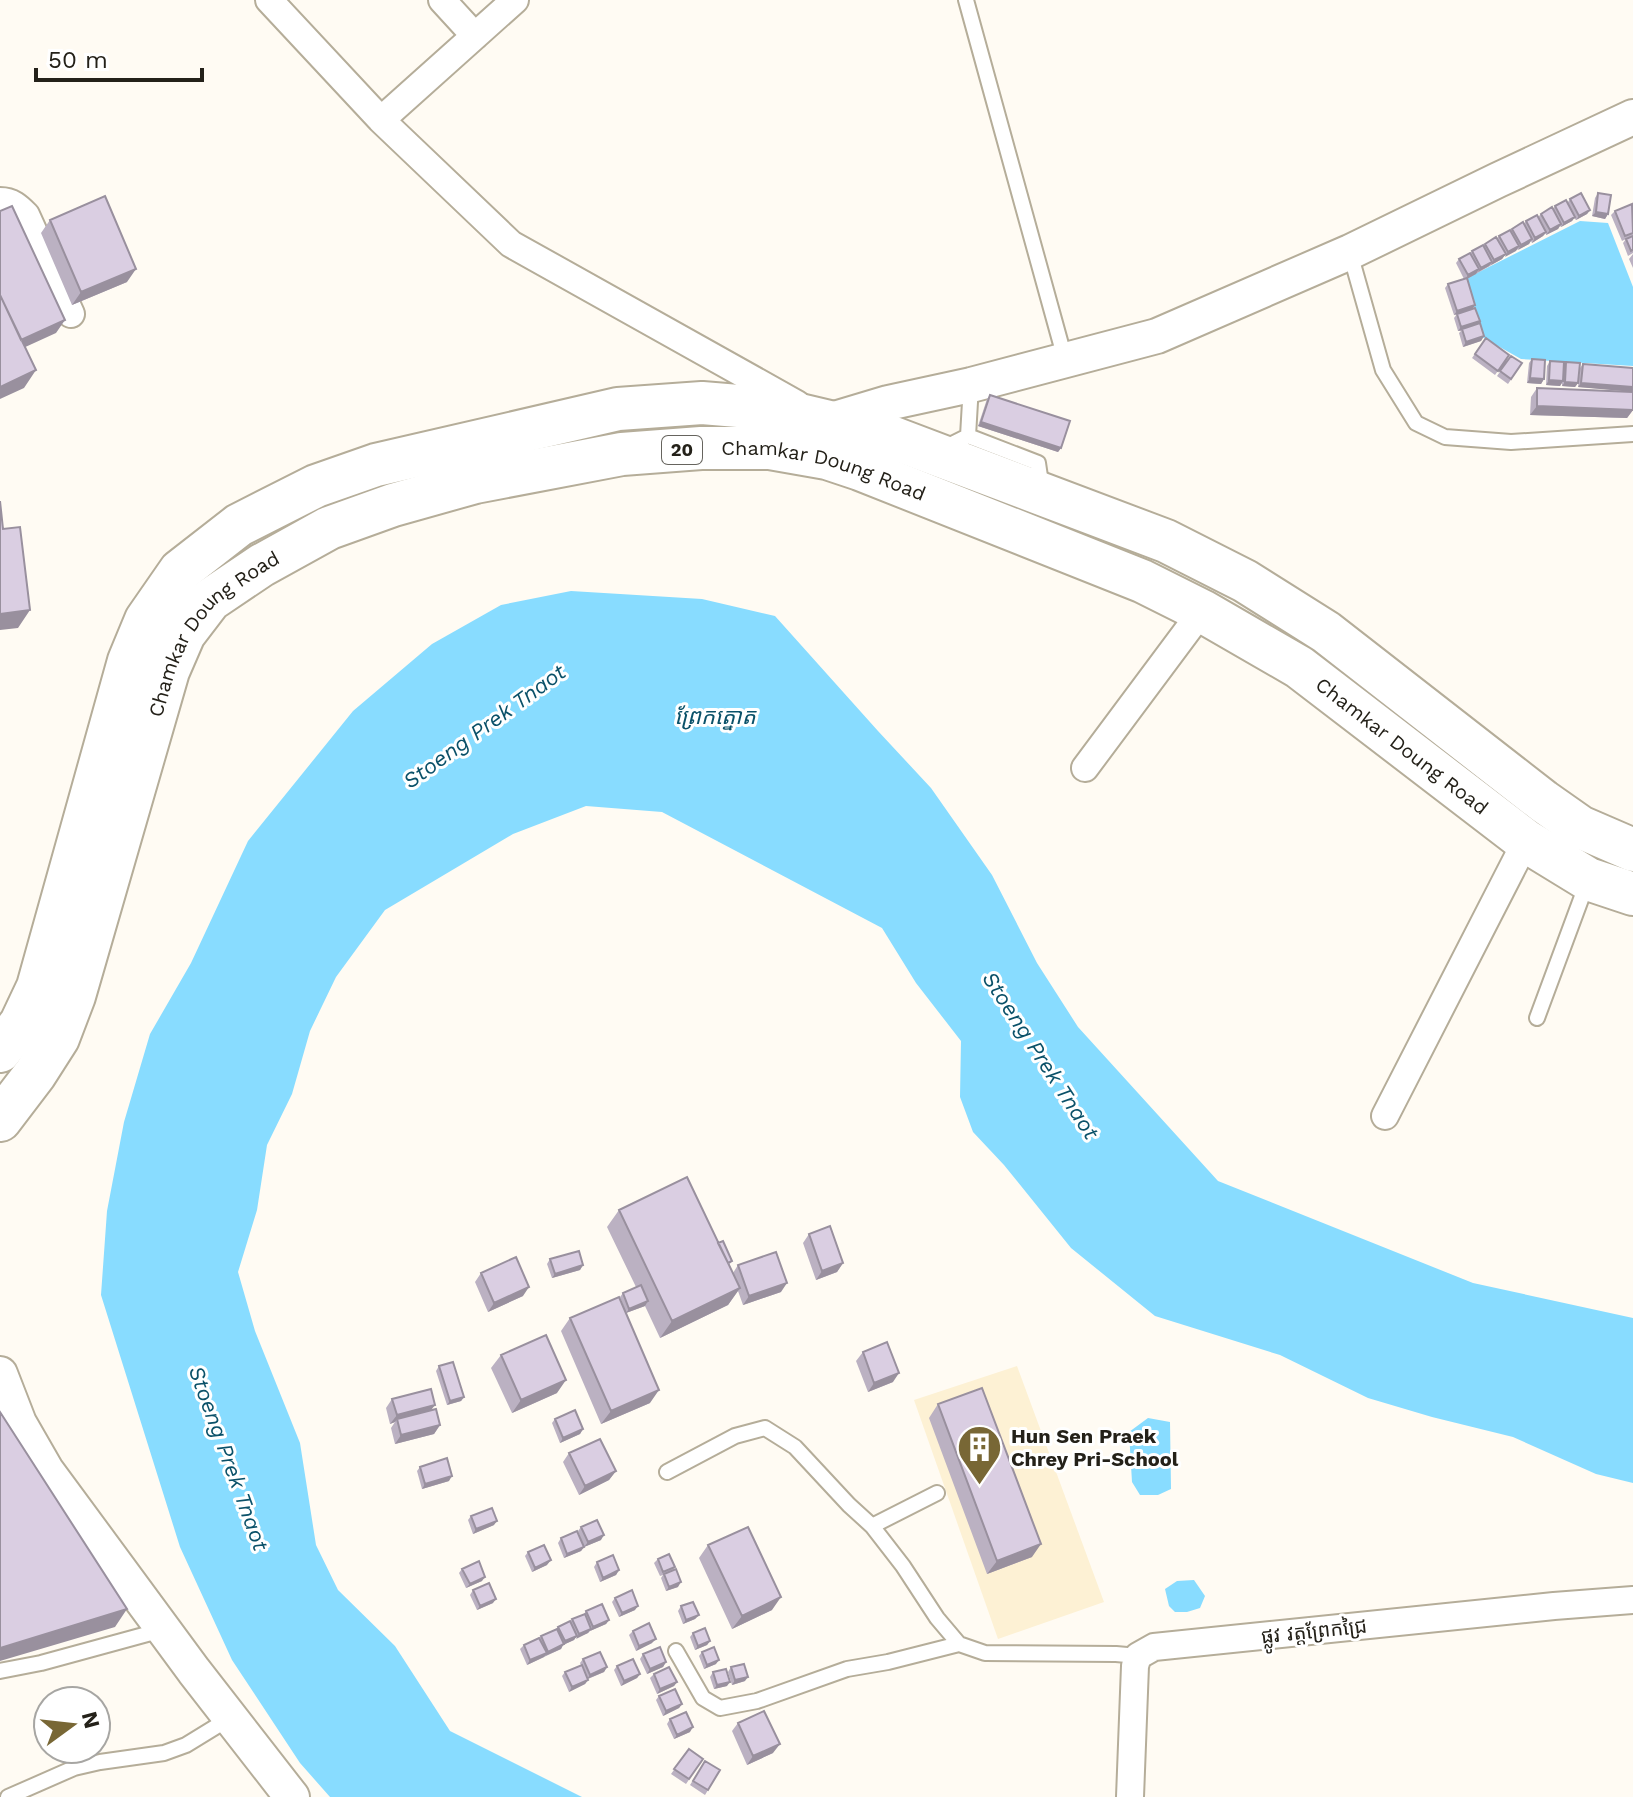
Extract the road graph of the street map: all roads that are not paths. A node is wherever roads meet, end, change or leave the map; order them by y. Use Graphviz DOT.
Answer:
graph roads {
  1 [pos="269,0"];
  2 [pos="442,0"];
  3 [pos="515,0"];
  4 [pos="966,0"];
  5 [pos="475,36"];
  6 [pos="1633,117"];
  7 [pos="381,120"];
  8 [pos="0,201"];
  9 [pos="1350,252"];
  10 [pos="71,314"];
  11 [pos="1065,360"];
  12 [pos="971,385"];
  13 [pos="1633,434"];
  14 [pos="827,439"];
  15 [pos="951,445"];
  16 [pos="470,463"];
  17 [pos="1202,611"];
  18 [pos="1085,768"];
  19 [pos="1526,841"];
  20 [pos="1633,850"];
  21 [pos="1588,879"];
  22 [pos="1633,894"];
  23 [pos="1537,1018"];
  24 [pos="0,1051"];
  25 [pos="1385,1116"];
  26 [pos="0,1120"];
  27 [pos="0,1374"];
  28 [pos="667,1472"];
  29 [pos="937,1493"];
  30 [pos="872,1526"];
  31 [pos="1633,1600"];
  32 [pos="164,1630"];
  33 [pos="959,1644"];
  34 [pos="676,1651"];
  35 [pos="1138,1656"];
  36 [pos="0,1671"];
  37 [pos="231,1718"];
  38 [pos="8,1797"];
  39 [pos="292,1797"];
  40 [pos="1130,1797"];
  1 -- 7 [label="street"];
  2 -- 5 [label="street"];
  3 -- 5 [label="street"];
  4 -- 11 [label="lane"];
  5 -- 7 [label="street"];
  6 -- 9 [label="street"];
  7 -- 14 [label="street"];
  8 -- 10 [label="street"];
  9 -- 11 [label="street"];
  9 -- 13 [label="lane"];
  11 -- 12 [label="street"];
  12 -- 14 [label="street"];
  12 -- 15 [label="lane"];
  14 -- 15 [label="main road, Chamkar Doung Road / 20"];
  14 -- 16 [label="main road, Chamkar Doung Road / 20"];
  14 -- 17 [label="main road, Chamkar Doung Road / 20"];
  15 -- 20 [label="main road, Chamkar Doung Road / 20"];
  16 -- 24 [label="main road, Chamkar Doung Road / 20"];
  16 -- 26 [label="main road, Chamkar Doung Road / 20"];
  17 -- 18 [label="street"];
  17 -- 19 [label="main road, Chamkar Doung Road / 20"];
  19 -- 21 [label="main road, Chamkar Doung Road / 20"];
  19 -- 25 [label="street"];
  21 -- 22 [label="main road, Chamkar Doung Road / 20"];
  21 -- 23 [label="lane"];
  27 -- 32 [label="street"];
  28 -- 30 [label="lane"];
  29 -- 30 [label="lane"];
  30 -- 33 [label="lane"];
  31 -- 35 [label="street, ផ្លូវ វត្តព្រែកជ្រៃ"];
  32 -- 36 [label="lane"];
  32 -- 37 [label="street"];
  33 -- 34 [label="lane"];
  33 -- 35 [label="lane"];
  35 -- 40 [label="street"];
  37 -- 38 [label="lane"];
  37 -- 39 [label="street"];
}
